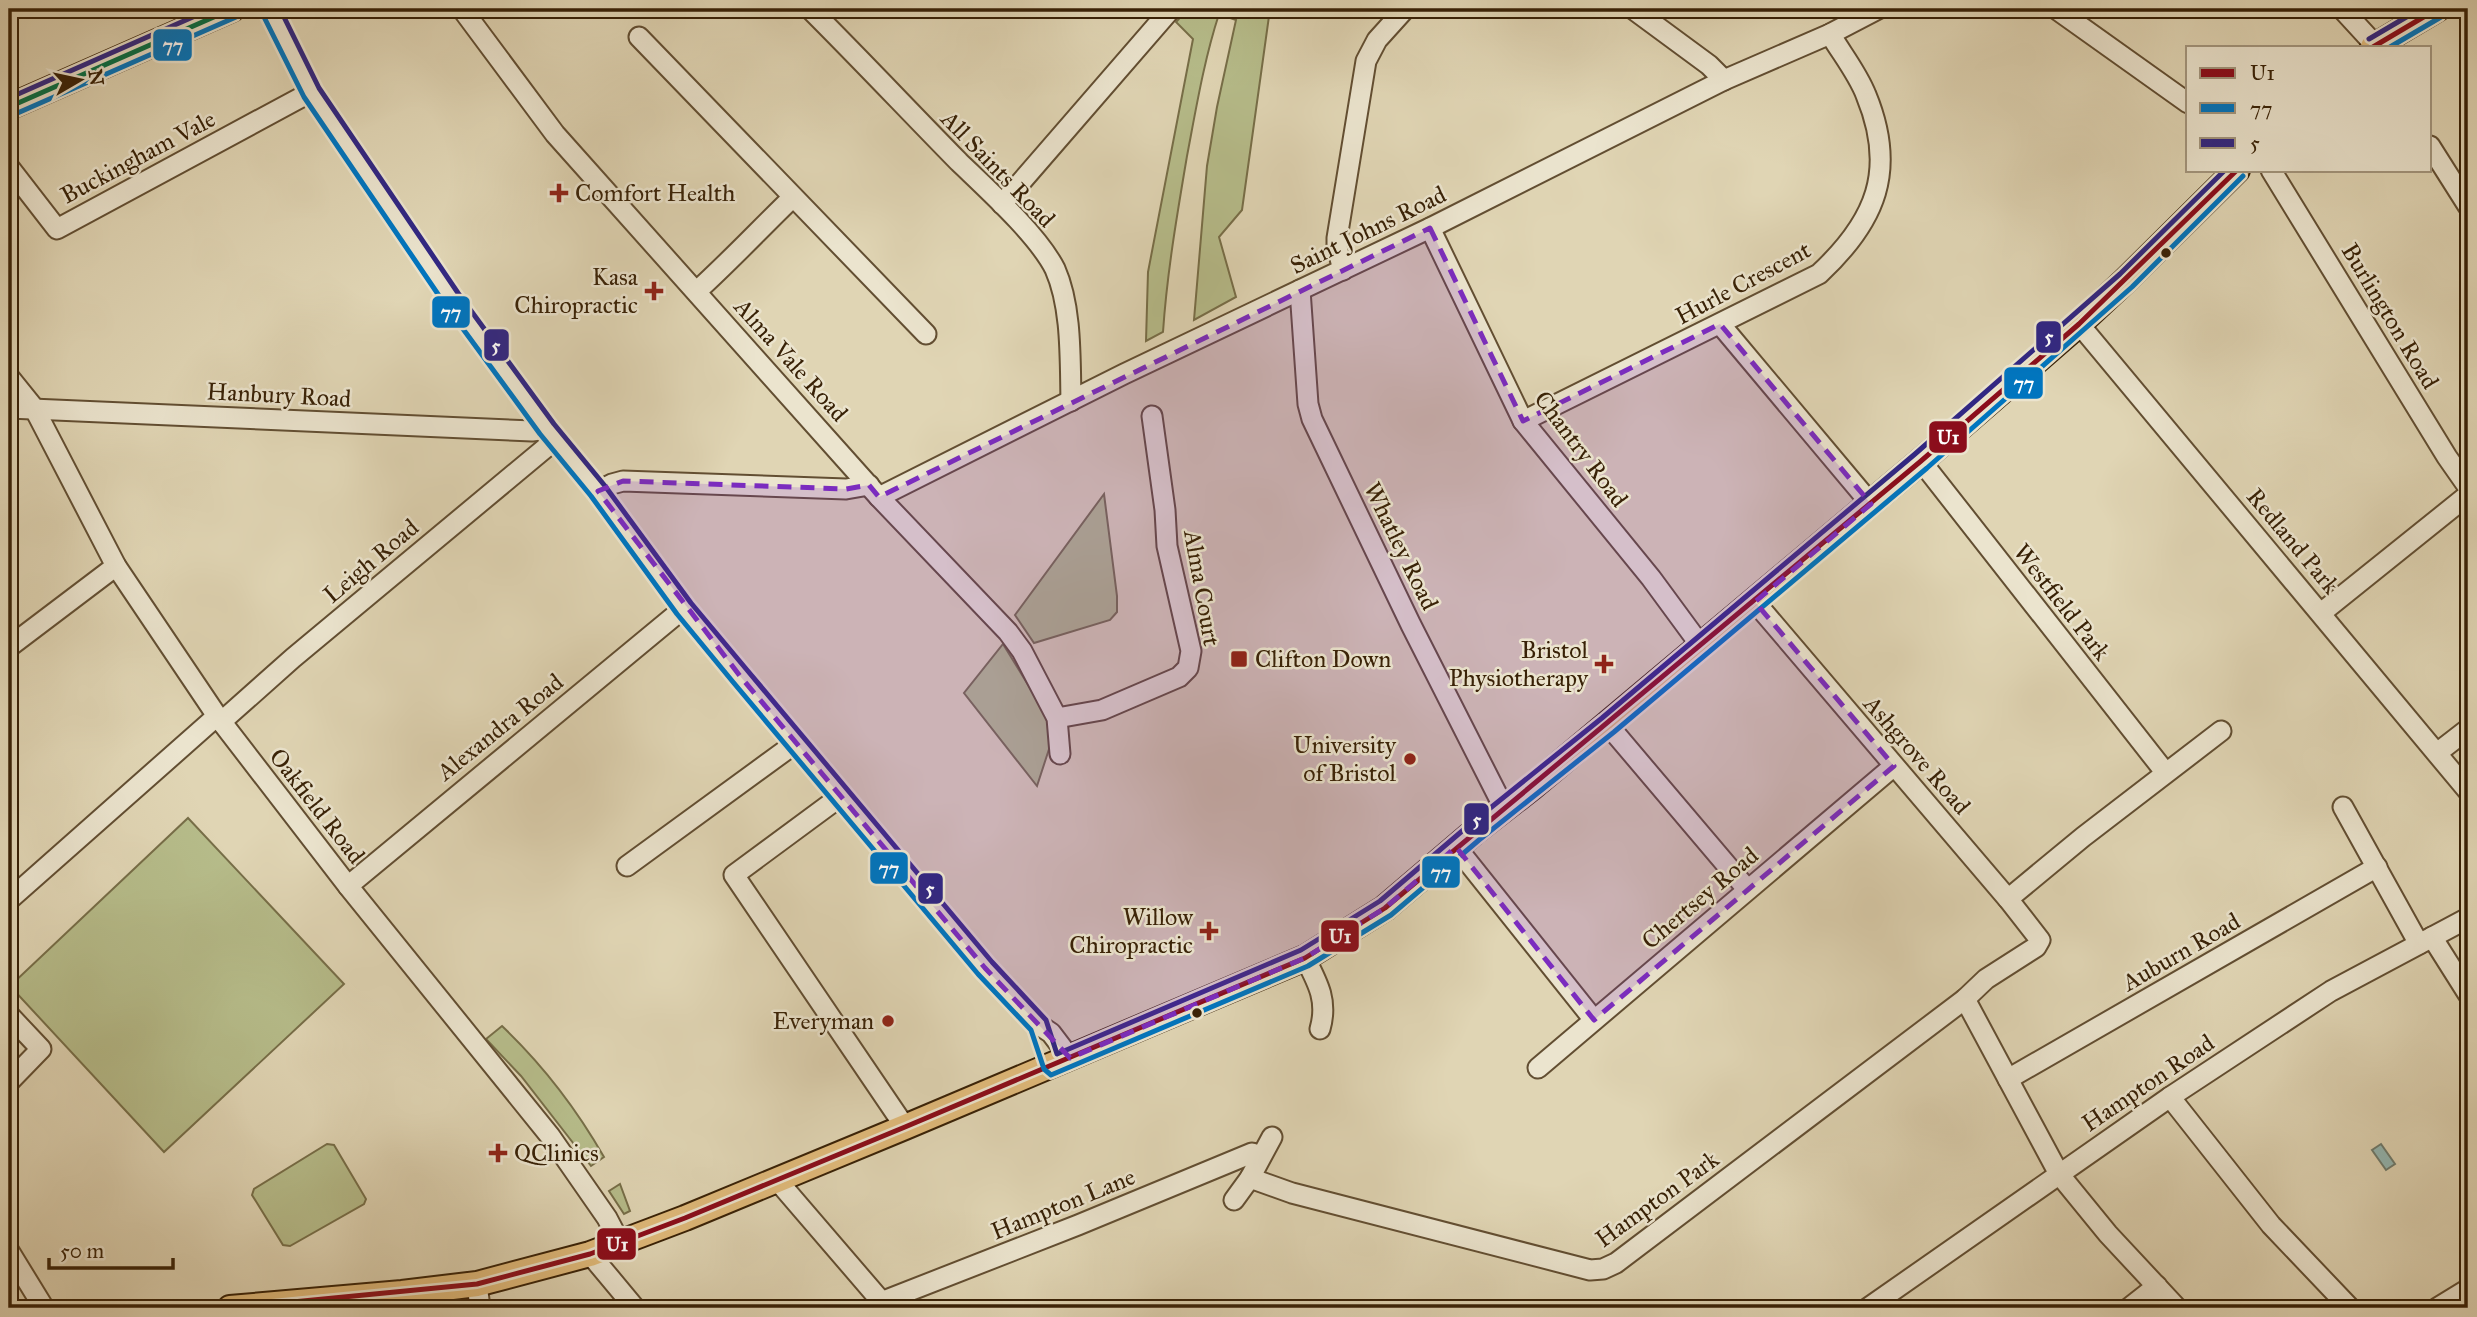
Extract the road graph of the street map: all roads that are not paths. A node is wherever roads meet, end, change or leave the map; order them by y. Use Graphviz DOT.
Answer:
graph roads {
  1 [pos="232,9"];
  2 [pos="270,9"];
  3 [pos="462,9"];
  4 [pos="1171,9"];
  5 [pos="1405,9"];
  6 [pos="1633,9"];
  7 [pos="1878,9"];
  8 [pos="2056,9"];
  9 [pos="2342,9"];
  10 [pos="2437,9"];
  11 [pos="816,11"];
  12 [pos="1830,34"];
  13 [pos="639,37"];
  14 [pos="2375,46"];
  15 [pos="1724,80"];
  16 [pos="311,92"];
  17 [pos="2186,102"];
  18 [pos="9,107"];
  19 [pos="2432,149"];
  20 [pos="9,167"];
  21 [pos="2235,172"];
  22 [pos="2272,172"];
  23 [pos="792,198"];
  24 [pos="2468,203"];
  25 [pos="1002,204"];
  26 [pos="1430,228"];
  27 [pos="1343,270"];
  28 [pos="1300,290"];
  29 [pos="697,291"];
  30 [pos="1720,324"];
  31 [pos="2079,324"];
  32 [pos="926,334"];
  33 [pos="9,377"];
  34 [pos="1071,401"];
  35 [pos="9,408"];
  36 [pos="34,408"];
  37 [pos="1152,416"];
  38 [pos="1523,421"];
  39 [pos="551,435"];
  40 [pos="1921,461"];
  41 [pos="2468,487"];
  42 [pos="598,491"];
  43 [pos="874,491"];
  44 [pos="2468,495"];
  45 [pos="1871,504"];
  46 [pos="116,566"];
  47 [pos="1755,602"];
  48 [pos="684,608"];
  49 [pos="2321,613"];
  50 [pos="9,646"];
  51 [pos="1701,646"];
  52 [pos="1057,718"];
  53 [pos="219,719"];
  54 [pos="1608,724"];
  55 [pos="2468,729"];
  56 [pos="2221,731"];
  57 [pos="797,742"];
  58 [pos="2437,753"];
  59 [pos="1060,754"];
  60 [pos="1894,766"];
  61 [pos="2165,772"];
  62 [pos="2468,791"];
  63 [pos="841,796"];
  64 [pos="2343,807"];
  65 [pos="1504,808"];
  66 [pos="1456,847"];
  67 [pos="627,866"];
  68 [pos="2377,867"];
  69 [pos="348,886"];
  70 [pos="1747,889"];
  71 [pos="2008,899"];
  72 [pos="9,900"];
  73 [pos="2468,918"];
  74 [pos="2040,940"];
  75 [pos="2426,940"];
  76 [pos="1305,958"];
  77 [pos="2468,994"];
  78 [pos="1965,999"];
  79 [pos="9,1015"];
  80 [pos="1594,1020"];
  81 [pos="1320,1029"];
  82 [pos="1061,1062"];
  83 [pos="1538,1068"];
  84 [pos="2008,1079"];
  85 [pos="9,1082"];
  86 [pos="2170,1097"];
  87 [pos="905,1127"];
  88 [pos="1272,1137"];
  89 [pos="1261,1156"];
  90 [pos="2059,1174"];
  91 [pos="1250,1178"];
  92 [pos="777,1180"];
  93 [pos="1234,1200"];
  94 [pos="620,1243"];
  95 [pos="9,1251"];
  96 [pos="590,1254"];
  97 [pos="2157,1286"];
  98 [pos="2468,1289"];
  99 [pos="479,1296"];
  100 [pos="884,1305"];
  101 [pos="44,1308"];
  102 [pos="230,1308"];
  103 [pos="635,1308"];
  104 [pos="1868,1308"];
  105 [pos="2129,1308"];
  106 [pos="2177,1308"];
  107 [pos="2350,1308"];
  108 [pos="2437,1308"];
  1 -- 18 [label="main road"];
  2 -- 16 [label="street"];
  3 -- 29 [label="street, Alma Vale Road"];
  4 -- 25 [label="street"];
  5 -- 27 [label="street"];
  6 -- 15 [label="street"];
  7 -- 12 [label="street, Saint Johns Road"];
  8 -- 17 [label="street"];
  9 -- 14 [label="street"];
  10 -- 14 [label="main road"];
  11 -- 25 [label="street, All Saints Road"];
  12 -- 15 [label="street, Saint Johns Road"];
  12 -- 30 [label="street, Hurle Crescent"];
  13 -- 23 [label="street"];
  15 -- 26 [label="street, Saint Johns Road"];
  16 -- 20 [label="street, Buckingham Vale"];
  16 -- 39 [label="street"];
  19 -- 24 [label="street"];
  21 -- 31 [label="main road"];
  22 -- 41 [label="street, Burlington Road"];
  23 -- 29 [label="street"];
  23 -- 32 [label="street"];
  25 -- 34 [label="street, All Saints Road"];
  26 -- 27 [label="street, Saint Johns Road"];
  26 -- 38 [label="street, Chantry Road"];
  27 -- 28 [label="street, Saint Johns Road"];
  28 -- 34 [label="street, Saint Johns Road"];
  28 -- 65 [label="street, Whatley Road"];
  29 -- 43 [label="street, Alma Vale Road"];
  30 -- 38 [label="street, Hurle Crescent"];
  30 -- 45 [label="street"];
  31 -- 40 [label="main road"];
  31 -- 49 [label="street, Redland Park"];
  33 -- 36 [label="street, Oakfield Road"];
  34 -- 43 [label="street, Saint Johns Road"];
  35 -- 36 [label="street, Hanbury Road"];
  36 -- 39 [label="street, Hanbury Road"];
  36 -- 46 [label="street, Oakfield Road"];
  37 -- 52 [label="street, Alma Court"];
  38 -- 51 [label="street, Chantry Road"];
  39 -- 42 [label="street"];
  39 -- 53 [label="street, Leigh Road"];
  40 -- 45 [label="main road"];
  40 -- 61 [label="street, Westfield Park"];
  42 -- 43 [label="street, Saint Johns Road"];
  42 -- 48 [label="street"];
  43 -- 52 [label="street, Alma Vale Road"];
  44 -- 49 [label="street"];
  45 -- 47 [label="main road"];
  46 -- 50 [label="street"];
  46 -- 53 [label="street, Oakfield Road"];
  47 -- 51 [label="main road"];
  47 -- 60 [label="street, Ashgrove Road"];
  48 -- 57 [label="street"];
  48 -- 69 [label="street, Alexandra Road"];
  49 -- 58 [label="street, Redland Park"];
  51 -- 54 [label="main road"];
  52 -- 59 [label="street, Alma Vale Road"];
  53 -- 69 [label="street, Oakfield Road"];
  53 -- 72 [label="street, Leigh Road"];
  54 -- 65 [label="main road"];
  54 -- 70 [label="street"];
  55 -- 58 [label="street"];
  56 -- 61 [label="street"];
  57 -- 63 [label="street"];
  57 -- 67 [label="street"];
  58 -- 62 [label="street, Redland Park"];
  60 -- 70 [label="street, Chertsey Road"];
  60 -- 71 [label="street, Ashgrove Road"];
  61 -- 71 [label="street"];
  63 -- 82 [label="street"];
  63 -- 87 [label="street"];
  64 -- 68 [label="street"];
  65 -- 66 [label="main road"];
  66 -- 76 [label="main road"];
  66 -- 80 [label="street"];
  68 -- 75 [label="street"];
  68 -- 84 [label="street, Auburn Road"];
  69 -- 94 [label="street, Oakfield Road"];
  70 -- 80 [label="street, Chertsey Road"];
  71 -- 74 [label="street, Ashgrove Road"];
  73 -- 75 [label="street, Hampton Road"];
  74 -- 78 [label="street, Hampton Park"];
  75 -- 77 [label="street"];
  75 -- 86 [label="street, Hampton Road"];
  76 -- 81 [label="street"];
  76 -- 82 [label="main road"];
  78 -- 84 [label="street"];
  78 -- 91 [label="street, Hampton Park"];
  79 -- 85 [label="street"];
  80 -- 83 [label="street, Chertsey Road"];
  82 -- 87 [label="main road"];
  84 -- 90 [label="street"];
  86 -- 90 [label="street, Hampton Road"];
  86 -- 107 [label="street"];
  87 -- 92 [label="main road"];
  88 -- 89 [label="street"];
  89 -- 91 [label="street"];
  89 -- 100 [label="street, Hampton Lane"];
  90 -- 97 [label="street"];
  90 -- 104 [label="street, Hampton Road"];
  91 -- 93 [label="street"];
  92 -- 94 [label="main road"];
  92 -- 100 [label="street"];
  94 -- 96 [label="main road"];
  95 -- 101 [label="street"];
  96 -- 99 [label="main road"];
  96 -- 103 [label="street"];
  97 -- 105 [label="street"];
  97 -- 106 [label="street"];
  98 -- 108 [label="street"];
  99 -- 102 [label="main road"];
}
